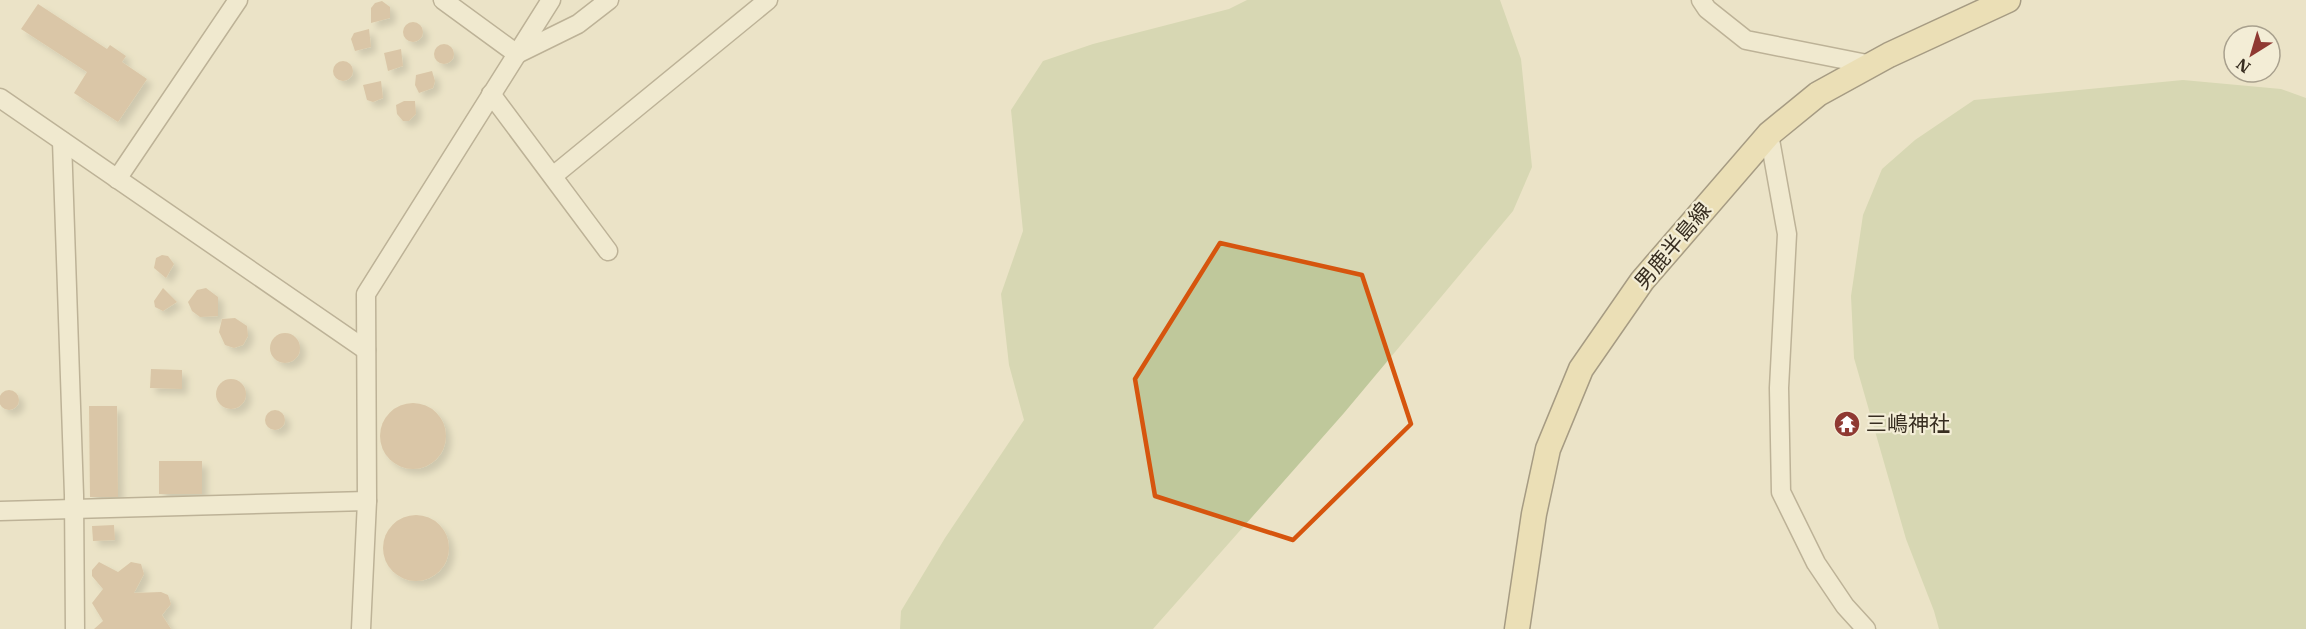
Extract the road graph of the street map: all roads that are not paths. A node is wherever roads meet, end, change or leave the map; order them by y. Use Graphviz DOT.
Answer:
graph roads {
  1 [pos="238,0"];
  2 [pos="443,0"];
  3 [pos="551,0"];
  4 [pos="609,0"];
  5 [pos="768,0"];
  6 [pos="1701,0"];
  7 [pos="2008,0"];
  8 [pos="517,54"];
  9 [pos="1872,66"];
  10 [pos="491,94"];
  11 [pos="0,98"];
  12 [pos="24,115"];
  13 [pos="0,116"];
  14 [pos="1769,134"];
  15 [pos="62,141"];
  16 [pos="553,176"];
  17 [pos="117,179"];
  18 [pos="608,251"];
  19 [pos="366,350"];
  20 [pos="367,501"];
  21 [pos="75,508"];
  22 [pos="0,511"];
  23 [pos="75,629"];
  24 [pos="361,629"];
  25 [pos="1517,629"];
  26 [pos="1866,629"];
  1 -- 17 [label="street"];
  2 -- 8 [label="street"];
  3 -- 8 [label="street"];
  4 -- 8 [label="street"];
  5 -- 16 [label="street"];
  6 -- 9 [label="street"];
  7 -- 9 [label="main road, 男鹿半島線"];
  8 -- 10 [label="street"];
  9 -- 14 [label="main road, 男鹿半島線"];
  10 -- 16 [label="street"];
  10 -- 19 [label="street"];
  11 -- 12 [label="street"];
  12 -- 13 [label="street"];
  12 -- 15 [label="street"];
  14 -- 25 [label="main road, 男鹿半島線"];
  14 -- 26 [label="street"];
  15 -- 17 [label="street"];
  15 -- 21 [label="street"];
  16 -- 18 [label="street"];
  17 -- 19 [label="street"];
  19 -- 20 [label="street"];
  20 -- 21 [label="street"];
  20 -- 24 [label="street"];
  21 -- 22 [label="street"];
  21 -- 23 [label="street"];
}
